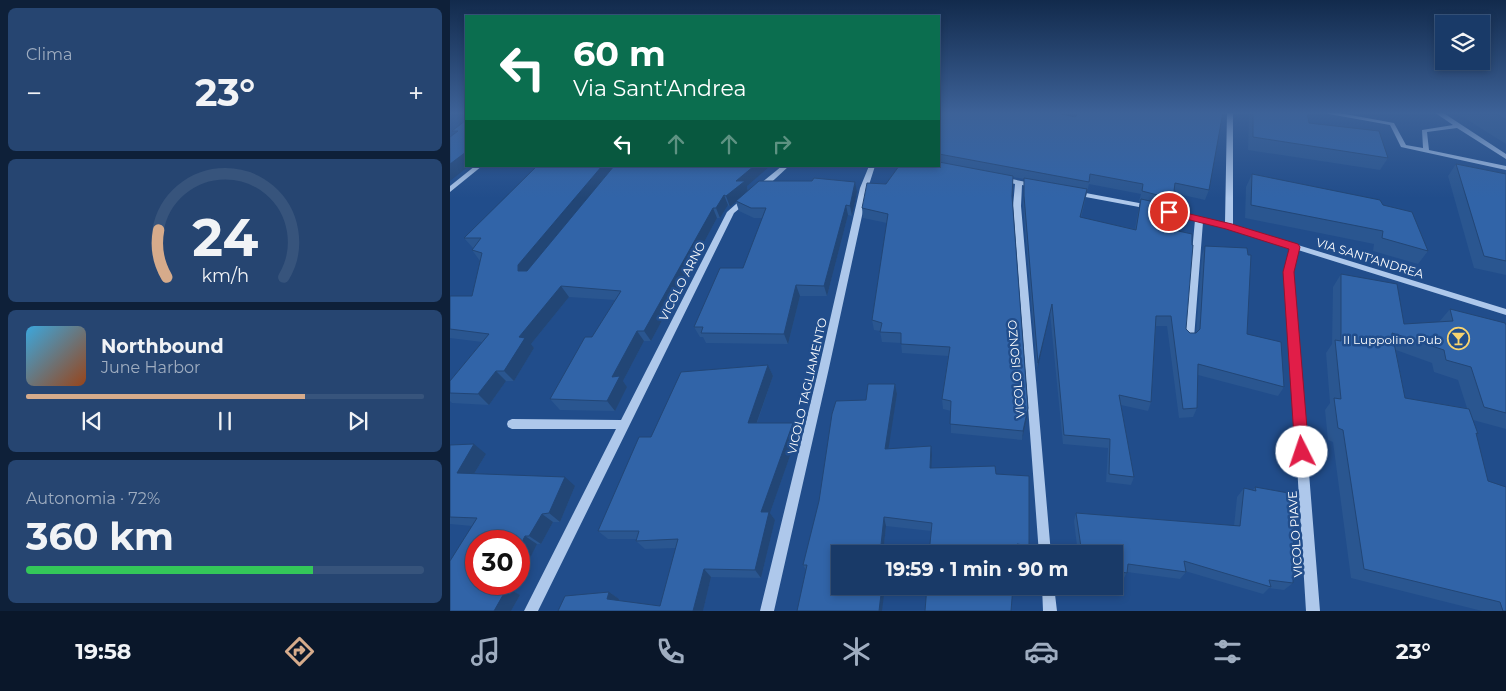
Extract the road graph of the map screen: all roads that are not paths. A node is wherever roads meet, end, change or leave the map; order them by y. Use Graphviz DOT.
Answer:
graph roads {
  1 [pos="1230,141"];
  2 [pos="1400,141"];
  3 [pos="1425,141"];
  4 [pos="1481,141"];
  5 [pos="1426,150"];
  6 [pos="1506,157"];
  7 [pos="477,167"];
  8 [pos="785,167"];
  9 [pos="872,167"];
  10 [pos="1506,168"];
  11 [pos="990,177"];
  12 [pos="1019,183"];
  13 [pos="1046,188"];
  14 [pos="450,190"];
  15 [pos="1065,191"];
  16 [pos="1199,219"];
  17 [pos="1229,226"];
  18 [pos="1295,247"];
  19 [pos="1506,312"];
  20 [pos="1189,338"];
  21 [pos="512,424"];
  22 [pos="624,425"];
  23 [pos="1044,545"];
  24 [pos="1049,595"];
  25 [pos="531,611"];
  26 [pos="767,611"];
  27 [pos="1050,611"];
  28 [pos="1314,611"];
  1 -- 17 [label="street"];
  2 -- 5 [label="street"];
  3 -- 5 [label="street"];
  4 -- 6 [label="street"];
  5 -- 10 [label="street"];
  7 -- 14 [label="street"];
  8 -- 22 [label="street, VICOLO ARNO"];
  9 -- 26 [label="street, VICOLO TAGLIAMENTO"];
  11 -- 12 [label="street"];
  12 -- 13 [label="street"];
  12 -- 23 [label="street, VICOLO ISONZO"];
  15 -- 16 [label="street, VIA SANT'ANDREA"];
  16 -- 17 [label="street, VIA SANT'ANDREA"];
  16 -- 20 [label="street"];
  17 -- 18 [label="street, VIA SANT'ANDREA"];
  18 -- 19 [label="street, VIA SANT'ANDREA"];
  18 -- 28 [label="street, VICOLO PIAVE"];
  21 -- 22 [label="street"];
  22 -- 25 [label="street, VICOLO ARNO"];
  24 -- 27 [label="street"];
}
